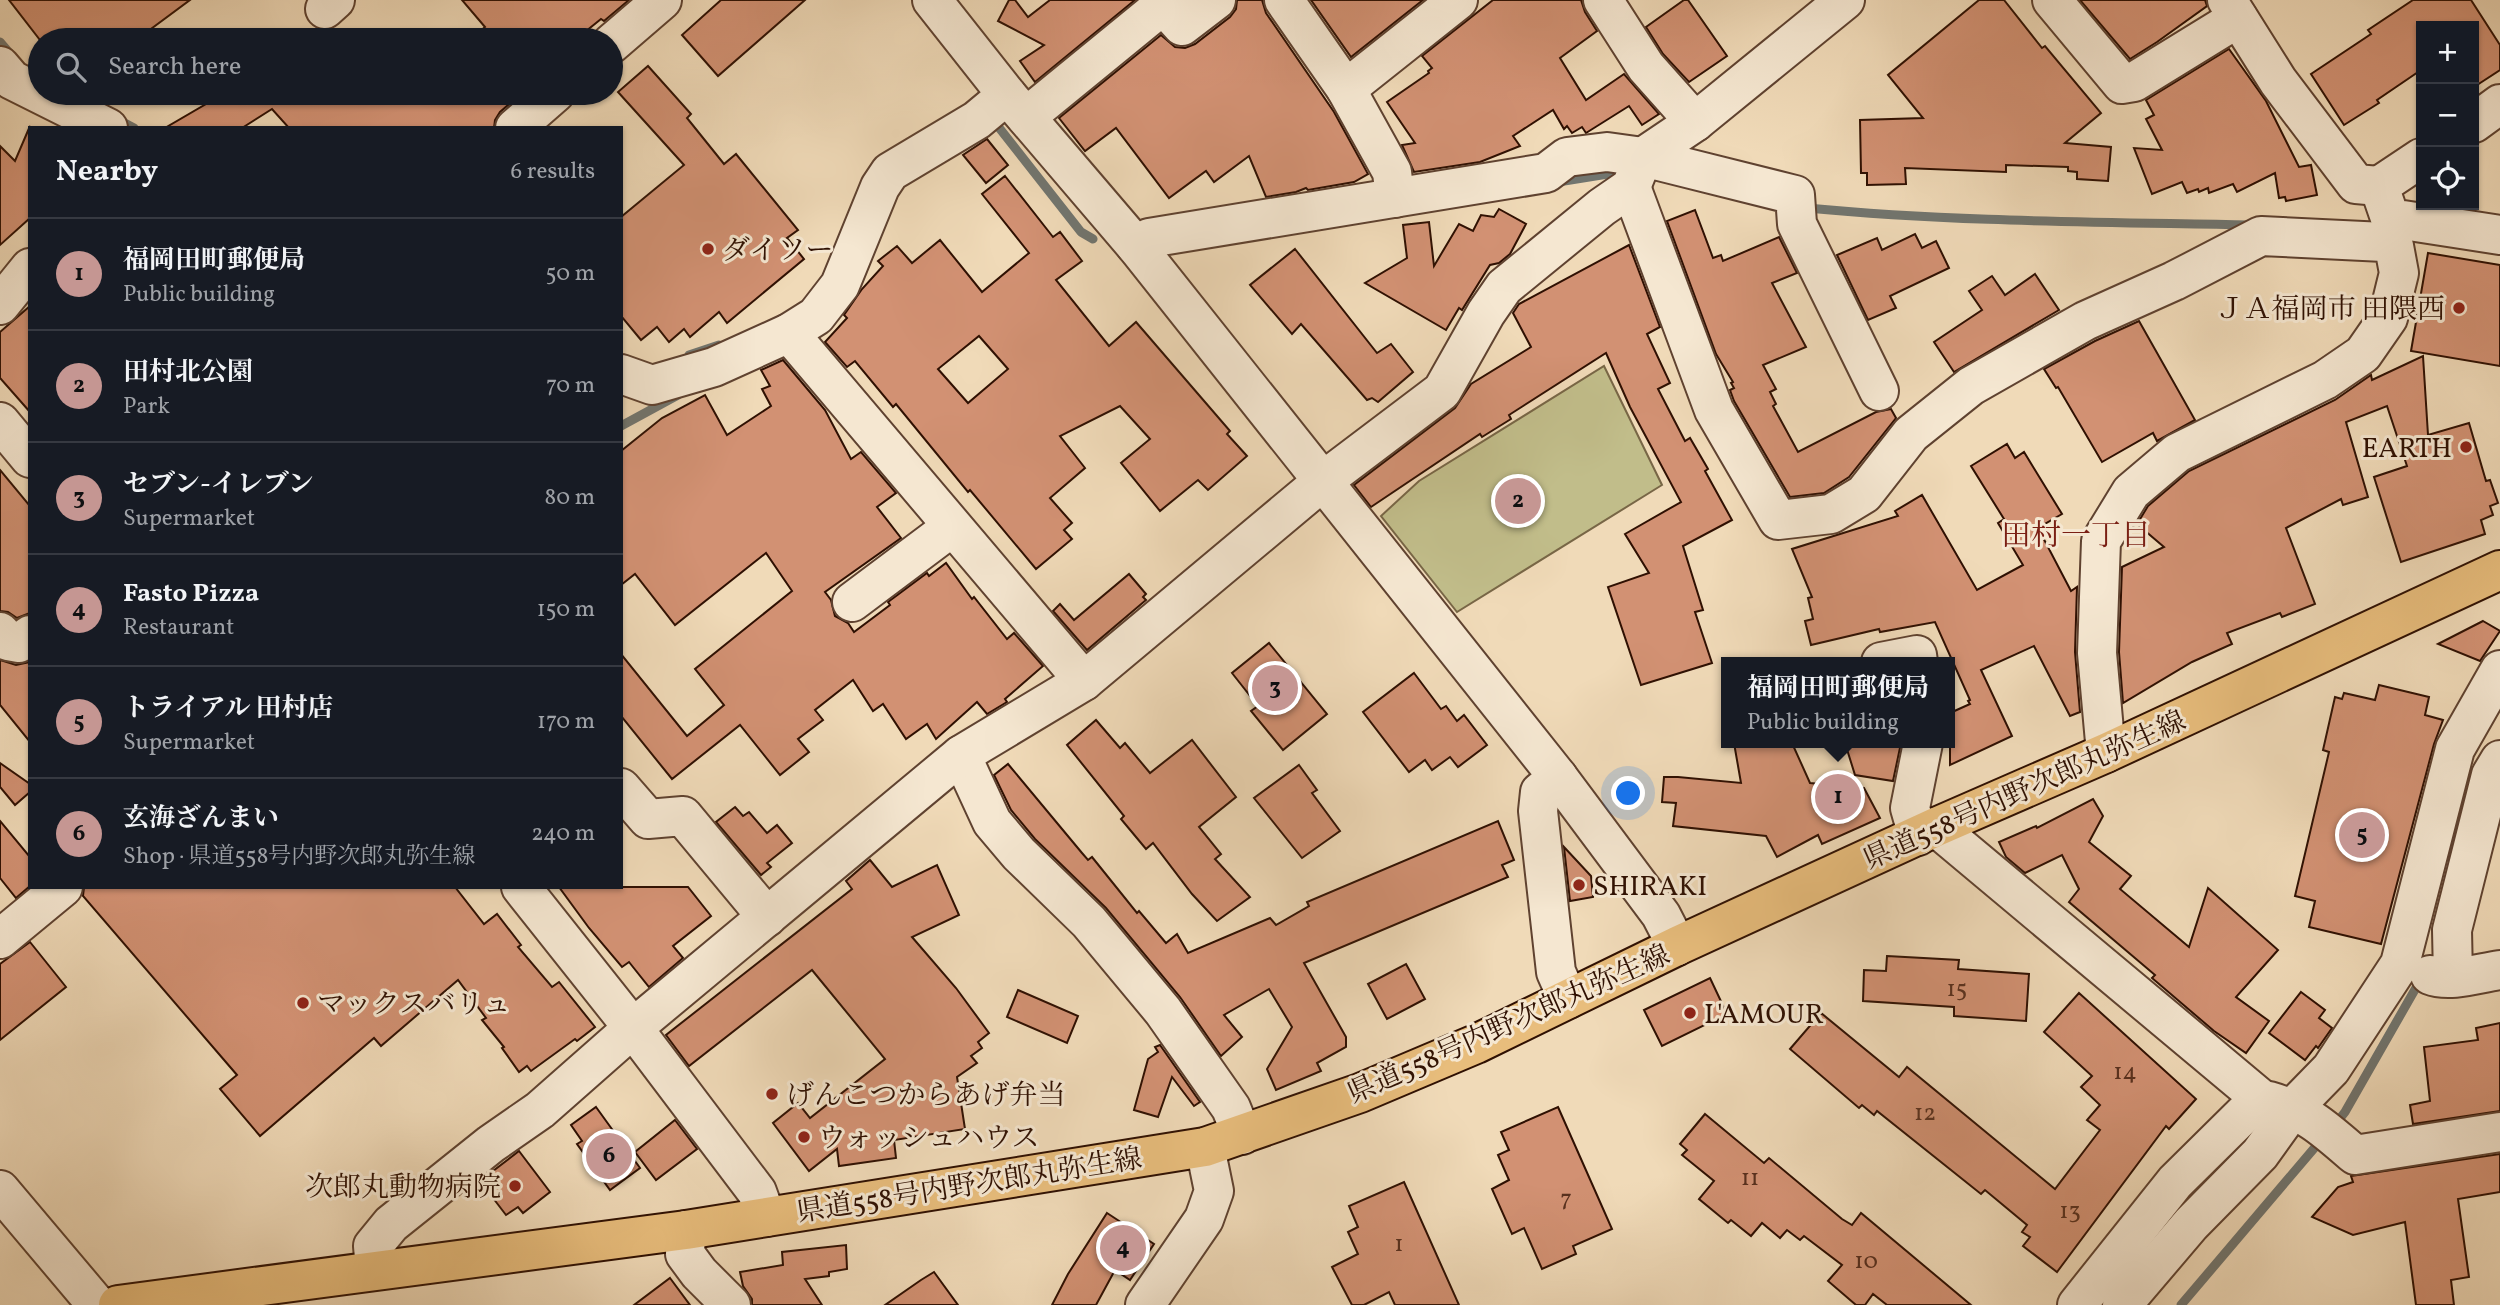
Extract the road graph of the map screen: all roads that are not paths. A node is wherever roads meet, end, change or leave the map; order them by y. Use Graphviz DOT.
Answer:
graph roads {
  1 [pos="662,0"];
  2 [pos="932,0"];
  3 [pos="1216,0"];
  4 [pos="1284,0"];
  5 [pos="1458,0"];
  6 [pos="1603,0"];
  7 [pos="1845,0"];
  8 [pos="2052,0"];
  9 [pos="2233,9"];
  10 [pos="623,34"];
  11 [pos="0,66"];
  12 [pos="28,88"];
  13 [pos="1346,89"];
  14 [pos="2500,104"];
  15 [pos="62,105"];
  16 [pos="541,105"];
  17 [pos="1017,106"];
  18 [pos="2479,119"];
  19 [pos="1695,122"];
  20 [pos="104,126"];
  21 [pos="517,126"];
  22 [pos="2416,166"];
  23 [pos="1637,172"];
  24 [pos="1395,198"];
  25 [pos="2384,215"];
  26 [pos="2500,235"];
  27 [pos="1136,246"];
  28 [pos="28,270"];
  29 [pos="0,305"];
  30 [pos="789,333"];
  31 [pos="623,375"];
  32 [pos="1879,391"];
  33 [pos="0,422"];
  34 [pos="28,456"];
  35 [pos="1323,481"];
  36 [pos="953,527"];
  37 [pos="2500,570"];
  38 [pos="852,602"];
  39 [pos="0,632"];
  40 [pos="28,636"];
  41 [pos="2500,670"];
  42 [pos="1084,681"];
  43 [pos="1922,748"];
  44 [pos="2106,753"];
  45 [pos="961,755"];
  46 [pos="2500,760"];
  47 [pos="1558,777"];
  48 [pos="623,790"];
  49 [pos="1927,831"];
  50 [pos="61,889"];
  51 [pos="523,889"];
  52 [pos="767,917"];
  53 [pos="0,939"];
  54 [pos="1677,946"];
  55 [pos="2400,964"];
  56 [pos="2500,970"];
  57 [pos="2445,978"];
  58 [pos="1568,999"];
  59 [pos="633,1028"];
  60 [pos="2290,1110"];
  61 [pos="2500,1132"];
  62 [pos="1242,1135"];
  63 [pos="1205,1147"];
  64 [pos="0,1190"];
  65 [pos="766,1217"];
  66 [pos="685,1230"];
  67 [pos="375,1269"];
  68 [pos="303,1293"];
  69 [pos="97,1305"];
  70 [pos="118,1305"];
  71 [pos="731,1305"];
  72 [pos="1145,1305"];
  73 [pos="2077,1305"];
  74 [pos="2122,1305"];
  1 -- 10 [label="street"];
  2 -- 17 [label="street"];
  3 -- 17 [label="street"];
  4 -- 13 [label="street"];
  5 -- 13 [label="street"];
  6 -- 19 [label="street"];
  7 -- 19 [label="street"];
  8 -- 9 [label="street"];
  9 -- 25 [label="street"];
  11 -- 12 [label="street"];
  13 -- 24 [label="street"];
  14 -- 18 [label="street"];
  15 -- 20 [label="street"];
  16 -- 21 [label="street"];
  17 -- 27 [label="street"];
  17 -- 30 [label="street"];
  19 -- 23 [label="street"];
  22 -- 25 [label="street"];
  23 -- 24 [label="street"];
  23 -- 25 [label="street"];
  23 -- 32 [label="street"];
  23 -- 35 [label="street"];
  24 -- 27 [label="street"];
  25 -- 26 [label="street"];
  25 -- 44 [label="street"];
  27 -- 35 [label="street"];
  28 -- 29 [label="street"];
  30 -- 31 [label="street"];
  30 -- 36 [label="street"];
  33 -- 34 [label="street"];
  35 -- 42 [label="street"];
  35 -- 47 [label="street"];
  36 -- 38 [label="street"];
  36 -- 42 [label="street"];
  37 -- 44 [label="main road, 県道558号内野次郎丸弥生線"];
  39 -- 40 [label="street"];
  41 -- 55 [label="street"];
  42 -- 45 [label="street"];
  43 -- 49 [label="street"];
  44 -- 49 [label="main road, 県道558号内野次郎丸弥生線"];
  45 -- 52 [label="street"];
  45 -- 62 [label="street"];
  46 -- 57 [label="street"];
  47 -- 54 [label="street"];
  47 -- 58 [label="street"];
  48 -- 52 [label="street"];
  49 -- 54 [label="main road, 県道558号内野次郎丸弥生線"];
  49 -- 60 [label="street"];
  50 -- 53 [label="street"];
  51 -- 59 [label="street"];
  52 -- 59 [label="street"];
  54 -- 58 [label="main road, 県道558号内野次郎丸弥生線"];
  55 -- 57 [label="street"];
  55 -- 60 [label="street"];
  56 -- 57 [label="street"];
  58 -- 62 [label="main road, 県道558号内野次郎丸弥生線"];
  59 -- 65 [label="street"];
  59 -- 67 [label="street"];
  60 -- 61 [label="street"];
  60 -- 73 [label="street"];
  60 -- 74 [label="street"];
  62 -- 63 [label="main road, 県道558号内野次郎丸弥生線"];
  63 -- 65 [label="main road, 県道558号内野次郎丸弥生線"];
  63 -- 72 [label="street"];
  64 -- 69 [label="street"];
  65 -- 66 [label="main road, 県道558号内野次郎丸弥生線"];
  66 -- 67 [label="main road, 県道558号内野次郎丸弥生線"];
  66 -- 71 [label="street"];
  67 -- 68 [label="main road, 県道558号内野次郎丸弥生線"];
  68 -- 70 [label="main road, 県道558号内野次郎丸弥生線"];
}
